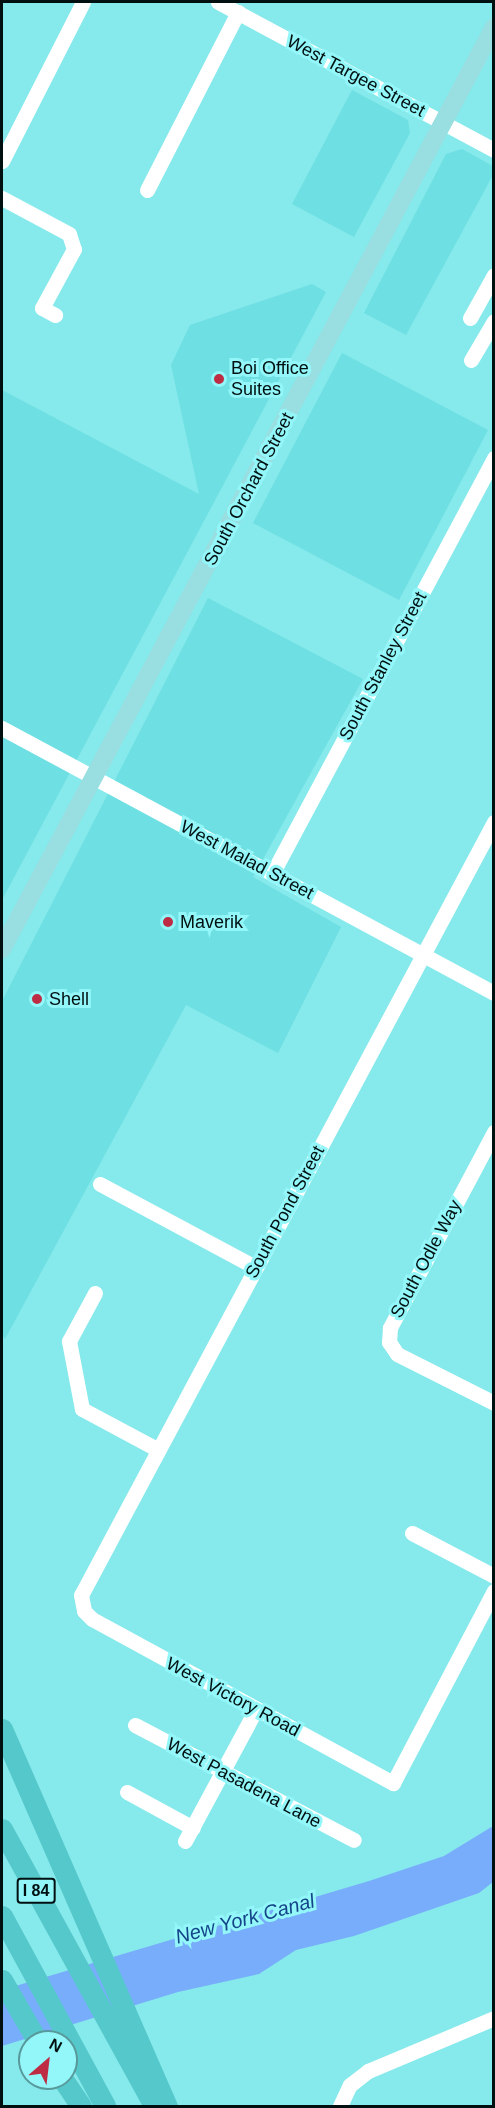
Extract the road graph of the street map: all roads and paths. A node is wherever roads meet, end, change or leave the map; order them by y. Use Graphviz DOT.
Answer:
graph roads {
  1 [pos="84,2"];
  2 [pos="218,2"];
  3 [pos="238,12"];
  4 [pos="494,27"];
  5 [pos="443,122"];
  6 [pos="494,150"];
  7 [pos="2,161"];
  8 [pos="147,190"];
  9 [pos="2,198"];
  10 [pos="494,275"];
  11 [pos="55,315"];
  12 [pos="470,318"];
  13 [pos="494,321"];
  14 [pos="471,360"];
  15 [pos="494,458"];
  16 [pos="2,728"];
  17 [pos="96,779"];
  18 [pos="494,822"];
  19 [pos="272,874"];
  20 [pos="2,949"];
  21 [pos="423,955"];
  22 [pos="494,993"];
  23 [pos="494,1132"];
  24 [pos="100,1184"];
  25 [pos="255,1268"];
  26 [pos="95,1293"];
  27 [pos="494,1403"];
  28 [pos="157,1449"];
  29 [pos="412,1533"];
  30 [pos="494,1576"];
  31 [pos="494,1592"];
  32 [pos="81,1602"];
  33 [pos="256,1709"];
  34 [pos="135,1725"];
  35 [pos="2,1729"];
  36 [pos="223,1771"];
  37 [pos="127,1792"];
  38 [pos="2,1830"];
  39 [pos="354,1840"];
  40 [pos="2,1916"];
  41 [pos="2,1980"];
  42 [pos="494,2018"];
  43 [pos="31,2030"];
  44 [pos="70,2090"];
  45 [pos="340,2105"];
  46 [pos="81,2106"];
  47 [pos="105,2106"];
  48 [pos="154,2106"];
  49 [pos="167,2106"];
  1 -- 7 [label="street"];
  2 -- 3 [label="street, West Targee Street"];
  3 -- 5 [label="street, West Targee Street"];
  3 -- 8 [label="street"];
  4 -- 5 [label="main road, South Orchard Street"];
  5 -- 6 [label="street, West Targee Street"];
  5 -- 17 [label="main road, South Orchard Street"];
  9 -- 11 [label="street"];
  10 -- 12 [label="street"];
  13 -- 14 [label="street"];
  15 -- 19 [label="street, South Stanley Street"];
  16 -- 17 [label="street, West Malad Street"];
  17 -- 19 [label="street, West Malad Street"];
  17 -- 20 [label="main road, South Orchard Street"];
  18 -- 21 [label="street, South Pond Street"];
  19 -- 21 [label="street, West Malad Street"];
  21 -- 22 [label="street, West Malad Street"];
  21 -- 25 [label="street, South Pond Street"];
  23 -- 27 [label="street, South Odle Way"];
  24 -- 25 [label="street"];
  25 -- 28 [label="street, South Pond Street"];
  26 -- 28 [label="street"];
  28 -- 32 [label="street, South Pond Street"];
  29 -- 30 [label="street"];
  31 -- 33 [label="street, West Victory Road"];
  32 -- 33 [label="street, West Victory Road"];
  33 -- 36 [label="street"];
  34 -- 36 [label="street, West Pasadena Lane"];
  35 -- 49 [label="highway"];
  36 -- 37 [label="street"];
  36 -- 39 [label="street, West Pasadena Lane"];
  38 -- 48 [label="highway, I 84"];
  40 -- 47 [label="highway, I 84"];
  41 -- 43 [label="highway"];
  42 -- 45 [label="street"];
  44 -- 46 [label="highway"];
}
